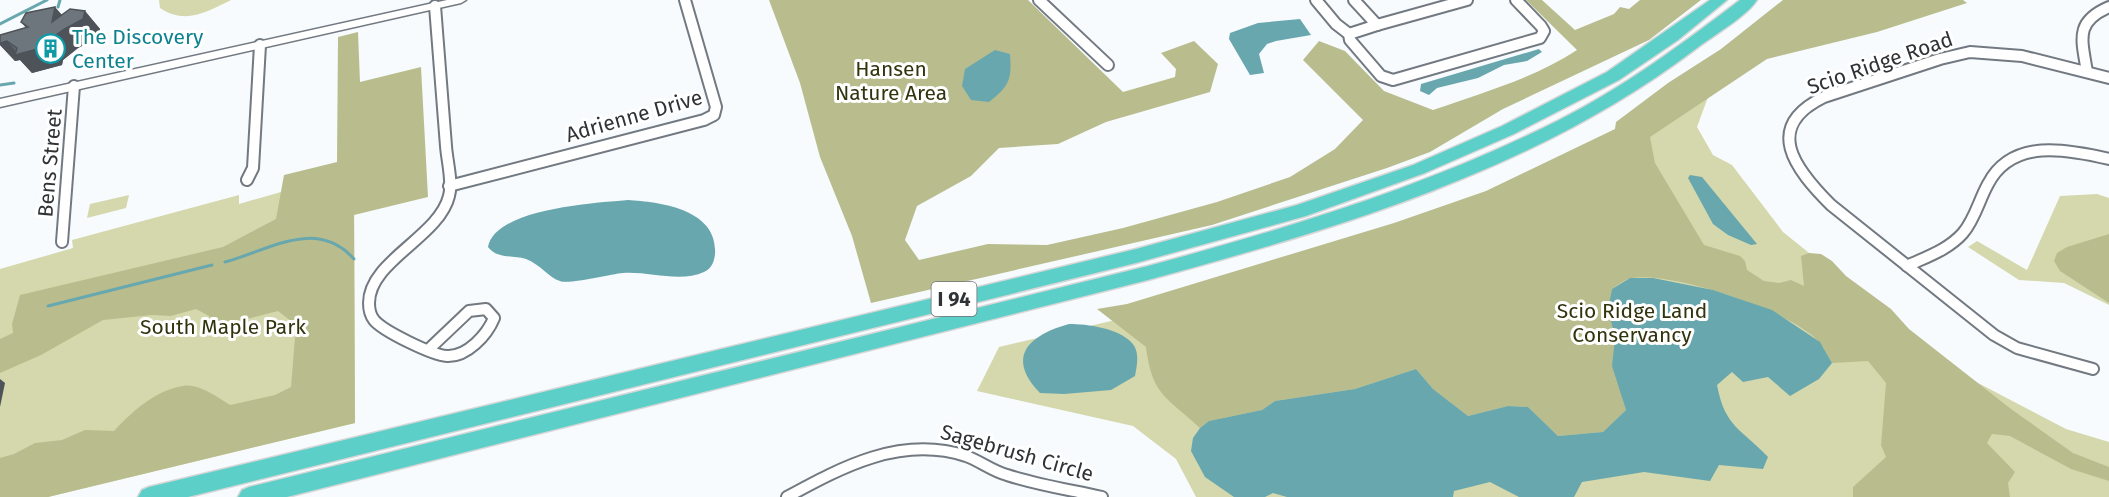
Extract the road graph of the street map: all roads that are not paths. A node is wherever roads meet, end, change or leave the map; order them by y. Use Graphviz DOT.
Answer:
graph roads {
  1 [pos="461,0"];
  2 [pos="685,0"];
  3 [pos="1039,0"];
  4 [pos="1316,0"];
  5 [pos="1354,0"];
  6 [pos="1467,0"];
  7 [pos="1516,0"];
  8 [pos="1720,0"];
  9 [pos="1750,0"];
  10 [pos="1442,3"];
  11 [pos="435,6"];
  12 [pos="2109,7"];
  13 [pos="1377,25"];
  14 [pos="1349,34"];
  15 [pos="260,45"];
  16 [pos="1108,64"];
  17 [pos="2087,72"];
  18 [pos="2109,78"];
  19 [pos="74,86"];
  20 [pos="0,103"];
  21 [pos="2109,159"];
  22 [pos="247,180"];
  23 [pos="449,186"];
  24 [pos="62,242"];
  25 [pos="1907,266"];
  26 [pos="429,349"];
  27 [pos="2093,369"];
  28 [pos="149,497"];
  29 [pos="249,497"];
  30 [pos="787,497"];
  31 [pos="1102,497"];
  1 -- 11 [label="street"];
  2 -- 23 [label="street, Adrienne Drive"];
  3 -- 16 [label="street"];
  4 -- 14 [label="street"];
  5 -- 13 [label="street"];
  6 -- 10 [label="street"];
  7 -- 14 [label="street"];
  8 -- 28 [label="highway, I 94"];
  9 -- 29 [label="highway, I 94"];
  10 -- 13 [label="street"];
  11 -- 15 [label="street"];
  11 -- 23 [label="street"];
  12 -- 17 [label="street"];
  13 -- 14 [label="street"];
  15 -- 19 [label="street"];
  15 -- 22 [label="street"];
  17 -- 18 [label="street, Scio Ridge Road"];
  17 -- 25 [label="street, Scio Ridge Road"];
  19 -- 20 [label="street"];
  19 -- 24 [label="street, Bens Street"];
  21 -- 25 [label="street"];
  23 -- 26 [label="street"];
  25 -- 27 [label="street, Scio Ridge Road"];
  26 -- 26 [label="street"];
  30 -- 31 [label="street, Sagebrush Circle"];
}
